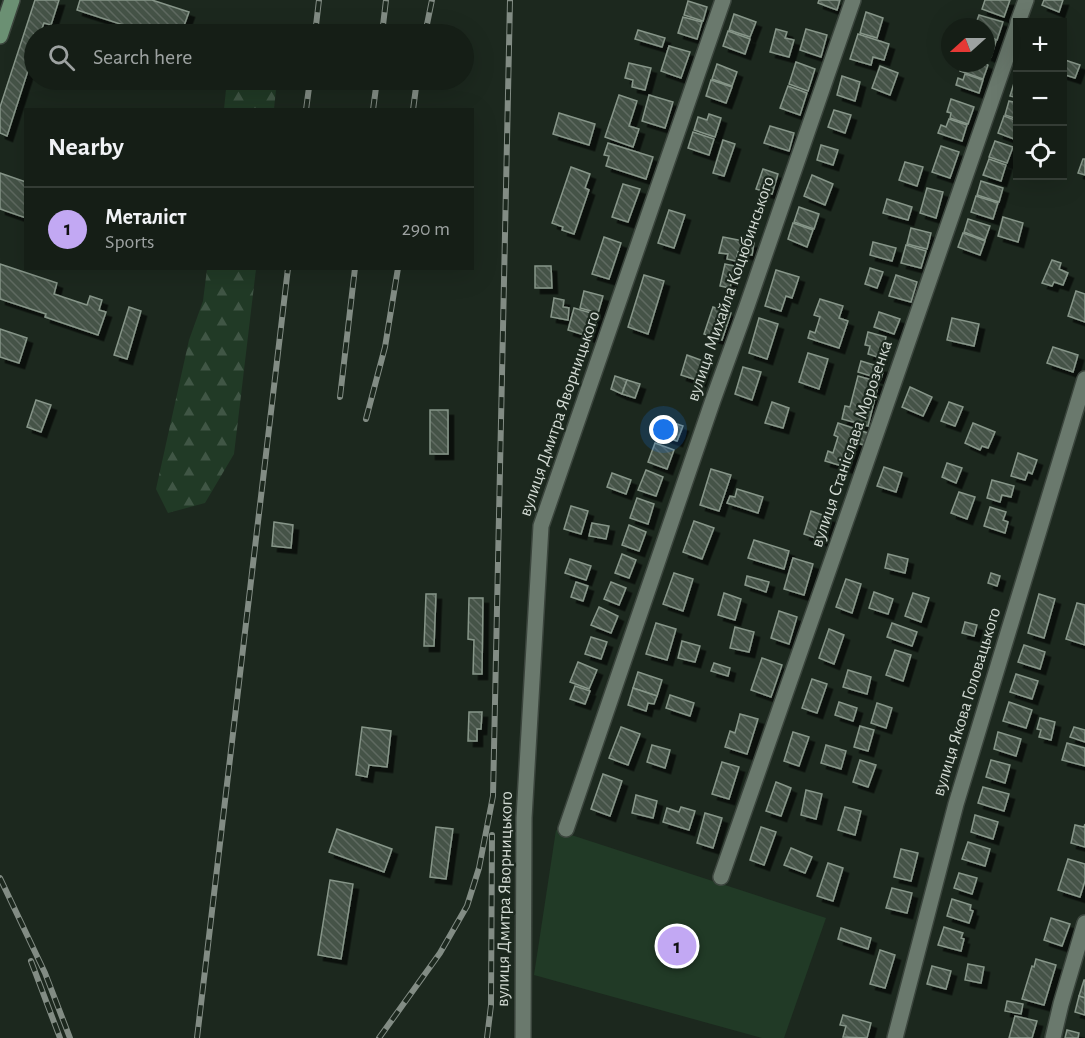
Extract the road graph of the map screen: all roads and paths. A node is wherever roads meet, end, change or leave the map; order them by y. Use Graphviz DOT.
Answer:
graph roads {
  1 [pos="12,0"];
  2 [pos="723,0"];
  3 [pos="853,0"];
  4 [pos="1026,0"];
  5 [pos="1020,18"];
  6 [pos="0,36"];
  7 [pos="1013,37"];
  8 [pos="1085,379"];
  9 [pos="566,829"];
  10 [pos="721,877"];
  11 [pos="1085,923"];
  12 [pos="523,1038"];
  13 [pos="895,1038"];
  14 [pos="1053,1038"];
  1 -- 6 [label="main road"];
  2 -- 12 [label="street, вулиця Дмитра Яворницького"];
  3 -- 9 [label="street, вулиця Михайла Коцюбинського"];
  4 -- 5 [label="street, вулиця Станіслава Морозенка"];
  7 -- 10 [label="street, вулиця Станіслава Морозенка"];
  8 -- 13 [label="street, вулиця Якова Головацького"];
  11 -- 14 [label="street"];
}
